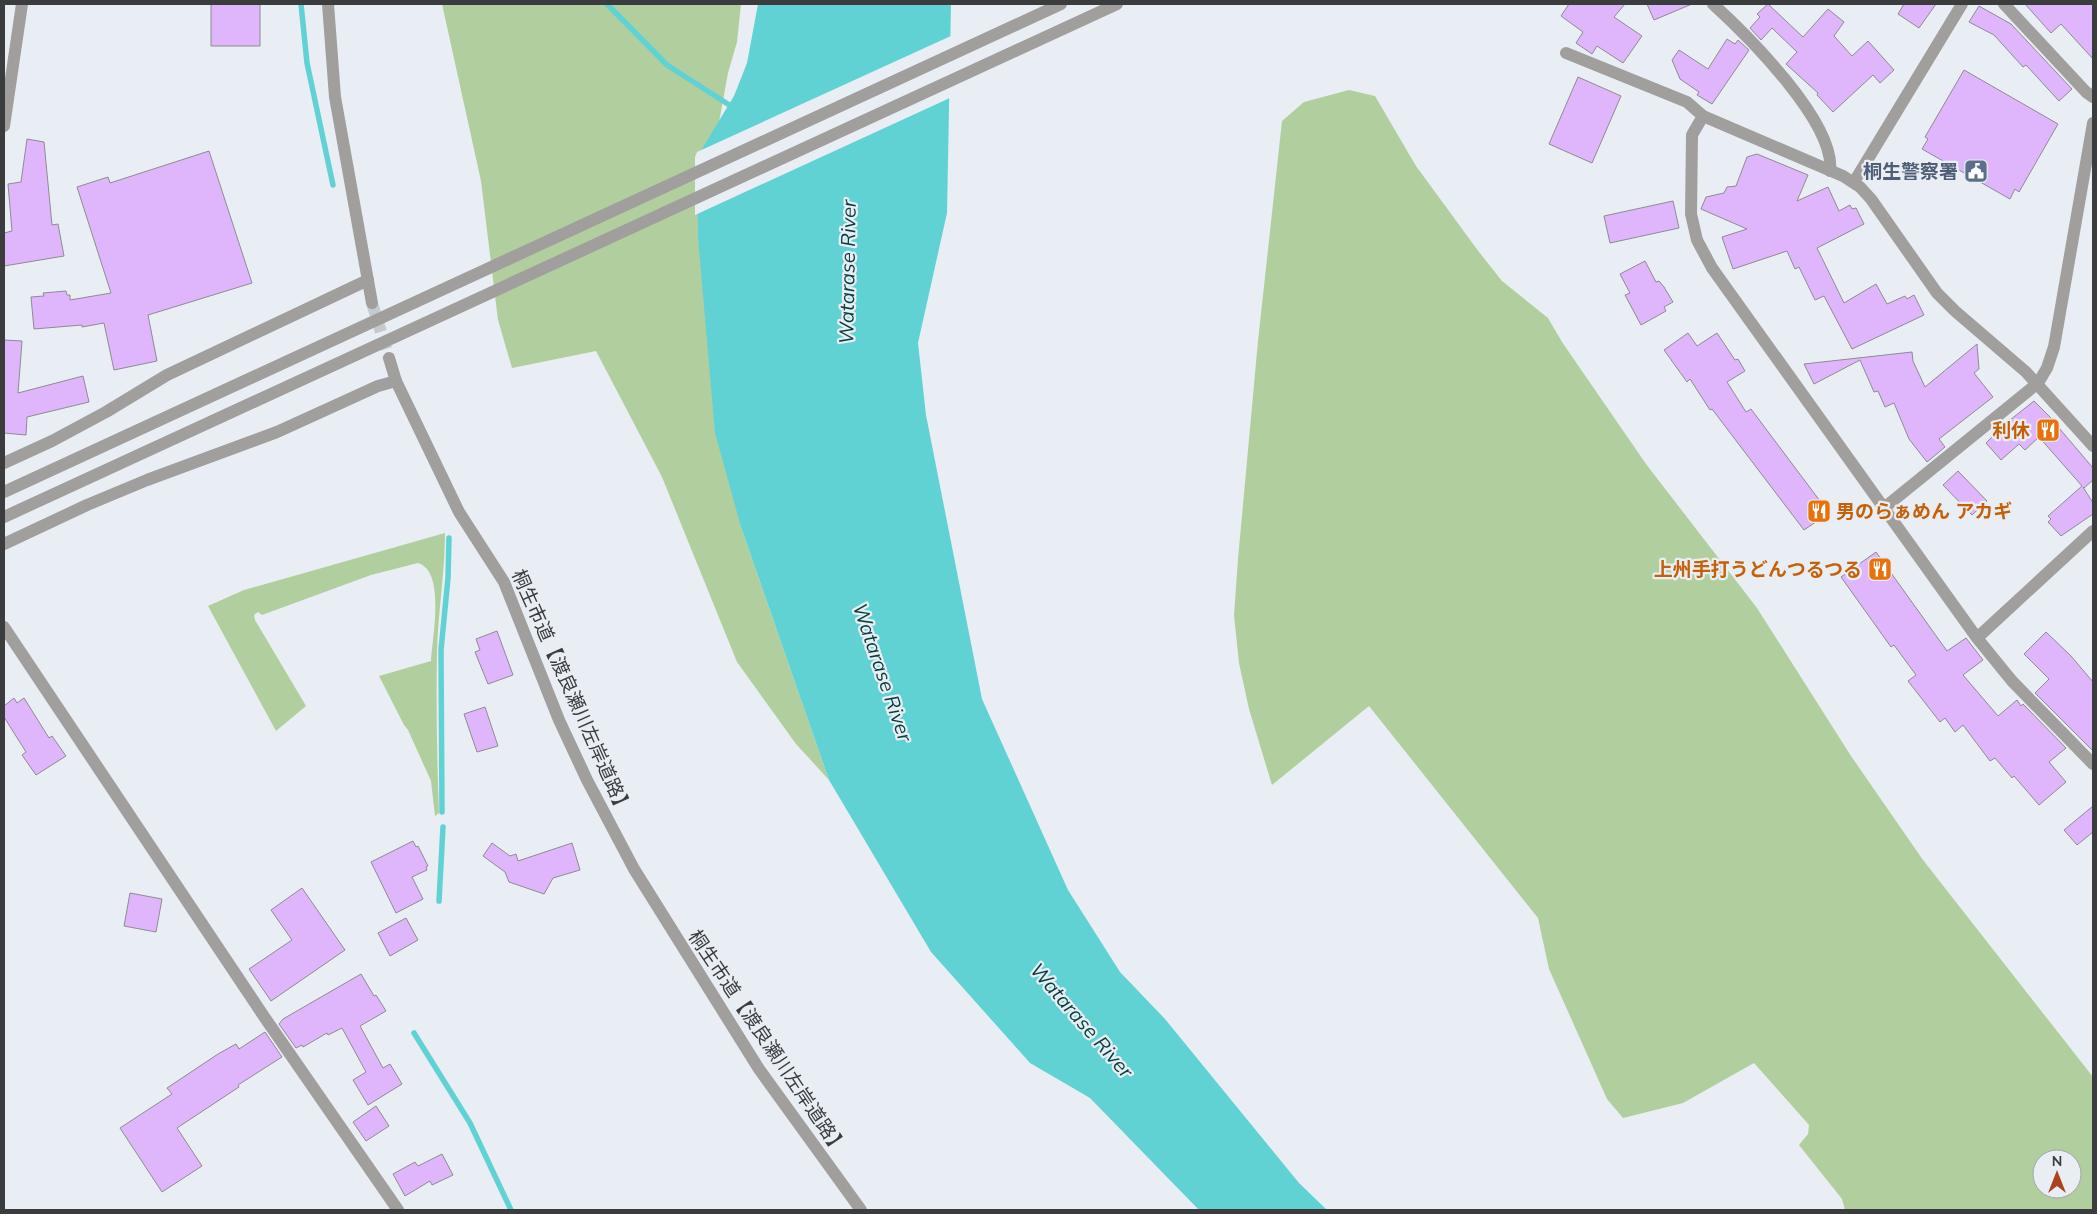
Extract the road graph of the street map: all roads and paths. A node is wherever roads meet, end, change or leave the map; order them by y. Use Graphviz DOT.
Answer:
graph roads {
  1 [pos="22,4"];
  2 [pos="328,4"];
  3 [pos="1062,4"];
  4 [pos="1117,4"];
  5 [pos="1713,4"];
  6 [pos="1962,4"];
  7 [pos="2004,4"];
  8 [pos="1566,53"];
  9 [pos="2093,97"];
  10 [pos="1703,116"];
  11 [pos="2093,123"];
  12 [pos="4,126"];
  13 [pos="1830,170"];
  14 [pos="1854,182"];
  15 [pos="368,280"];
  16 [pos="372,303"];
  17 [pos="389,358"];
  18 [pos="396,381"];
  19 [pos="2038,383"];
  20 [pos="2093,446"];
  21 [pos="4,463"];
  22 [pos="4,492"];
  23 [pos="1884,508"];
  24 [pos="4,517"];
  25 [pos="2093,531"];
  26 [pos="4,544"];
  27 [pos="4,627"];
  28 [pos="1977,638"];
  29 [pos="2093,764"];
  30 [pos="398,1210"];
  31 [pos="861,1210"];
  1 -- 12 [label="street"];
  2 -- 15 [label="street"];
  3 -- 22 [label="street"];
  4 -- 24 [label="street"];
  5 -- 13 [label="street"];
  6 -- 14 [label="street"];
  7 -- 9 [label="street"];
  8 -- 10 [label="street"];
  10 -- 13 [label="street"];
  10 -- 23 [label="street"];
  11 -- 19 [label="street"];
  13 -- 14 [label="street"];
  14 -- 19 [label="street"];
  15 -- 16 [label="street"];
  15 -- 21 [label="street"];
  17 -- 18 [label="street, 桐生市道【渡良瀬川左岸道路】"];
  18 -- 26 [label="street"];
  18 -- 31 [label="street, 桐生市道【渡良瀬川左岸道路】"];
  19 -- 20 [label="street"];
  19 -- 23 [label="street"];
  23 -- 28 [label="street"];
  25 -- 28 [label="street"];
  27 -- 30 [label="street"];
  28 -- 29 [label="street"];
}
